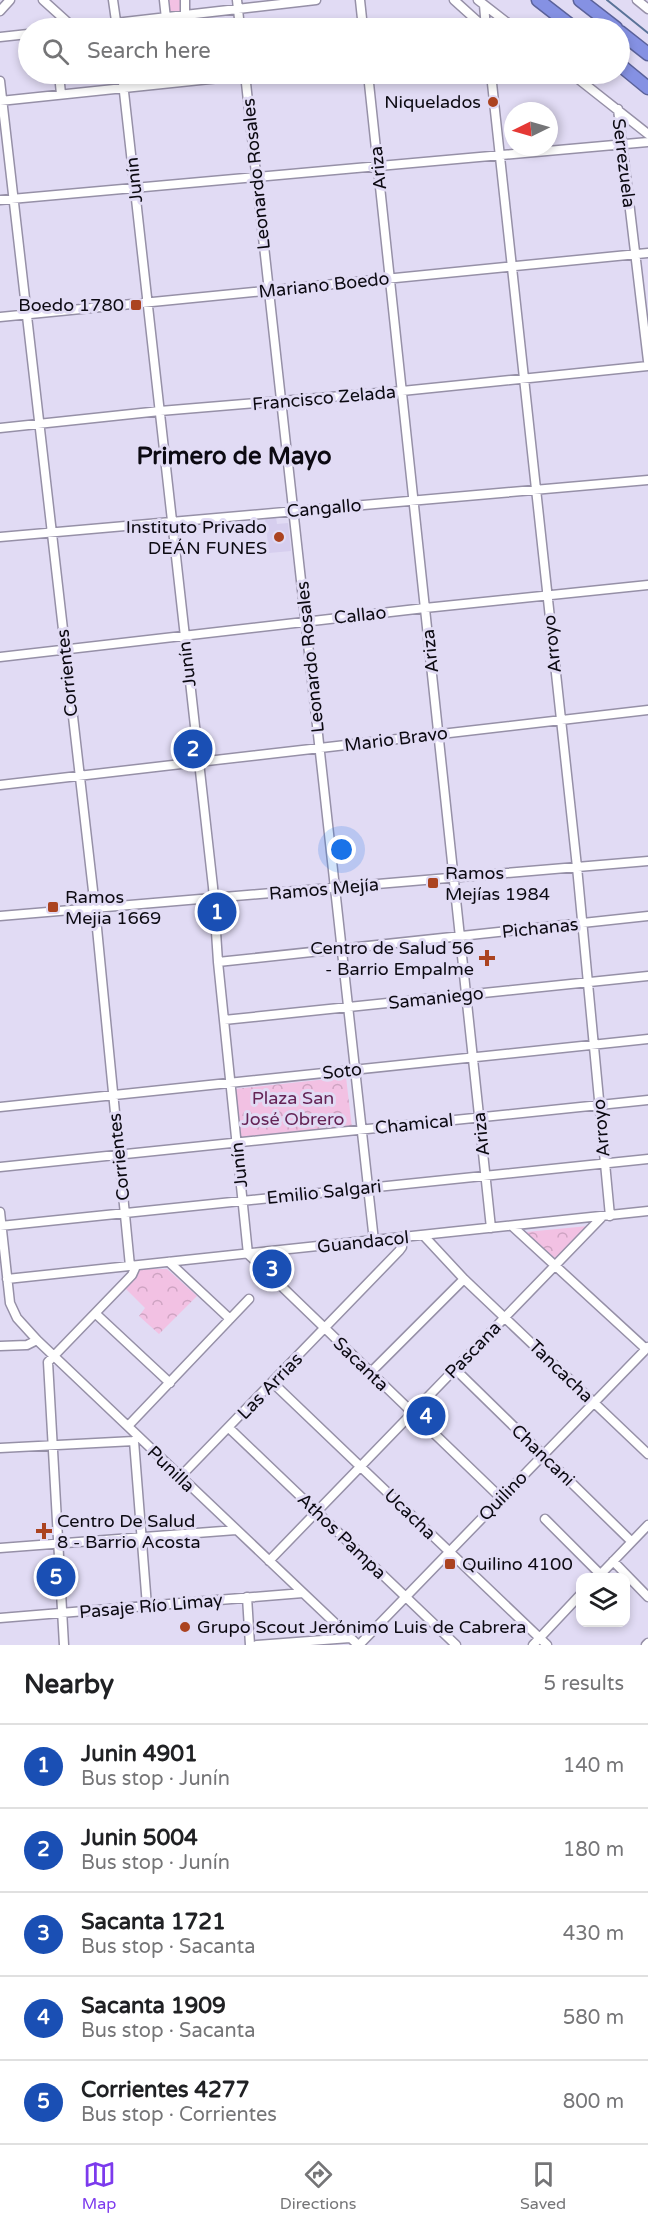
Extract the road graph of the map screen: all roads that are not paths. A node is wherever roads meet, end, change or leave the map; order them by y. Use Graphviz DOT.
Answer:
graph roads {
  1 [pos="10,0"];
  2 [pos="44,0"];
  3 [pos="114,0"];
  4 [pos="164,0"];
  5 [pos="185,0"];
  6 [pos="237,0"];
  7 [pos="316,0"];
  8 [pos="360,0"];
  9 [pos="454,0"];
  10 [pos="538,0"];
  11 [pos="580,0"];
  12 [pos="637,0"];
  13 [pos="481,2"];
  14 [pos="648,9"];
  15 [pos="238,10"];
  16 [pos="0,11"];
  17 [pos="186,15"];
  18 [pos="166,17"];
  19 [pos="63,18"];
  20 [pos="115,18"];
  21 [pos="160,18"];
  22 [pos="186,18"];
  23 [pos="239,18"];
  24 [pos="362,18"];
  25 [pos="475,18"];
  26 [pos="484,18"];
  27 [pos="501,18"];
  28 [pos="561,18"];
  29 [pos="603,18"];
  30 [pos="18,35"];
  31 [pos="0,37"];
  32 [pos="630,40"];
  33 [pos="648,54"];
  34 [pos="630,73"];
  35 [pos="0,81"];
  36 [pos="60,84"];
  37 [pos="124,84"];
  38 [pos="142,84"];
  39 [pos="246,84"];
  40 [pos="369,84"];
  41 [pos="492,84"];
  42 [pos="585,84"];
  43 [pos="124,87"];
  44 [pos="648,87"];
  45 [pos="61,94"];
  46 [pos="1,101"];
  47 [pos="618,109"];
  48 [pos="648,134"];
  49 [pos="648,142"];
  50 [pos="622,144"];
  51 [pos="499,154"];
  52 [pos="378,165"];
  53 [pos="257,176"];
  54 [pos="135,188"];
  55 [pos="13,199"];
  56 [pos="0,200"];
  57 [pos="648,253"];
  58 [pos="636,255"];
  59 [pos="511,267"];
  60 [pos="390,279"];
  61 [pos="269,291"];
  62 [pos="148,302"];
  63 [pos="26,315"];
  64 [pos="0,317"];
  65 [pos="648,361"];
  66 [pos="648,366"];
  67 [pos="523,379"];
  68 [pos="402,391"];
  69 [pos="282,401"];
  70 [pos="160,411"];
  71 [pos="39,424"];
  72 [pos="0,428"];
  73 [pos="648,480"];
  74 [pos="535,489"];
  75 [pos="414,500"];
  76 [pos="294,510"];
  77 [pos="172,523"];
  78 [pos="52,533"];
  79 [pos="0,537"];
  80 [pos="648,585"];
  81 [pos="547,595"];
  82 [pos="425,608"];
  83 [pos="306,621"];
  84 [pos="184,635"];
  85 [pos="64,650"];
  86 [pos="0,657"];
  87 [pos="648,710"];
  88 [pos="561,720"];
  89 [pos="438,734"];
  90 [pos="320,748"];
  91 [pos="199,762"];
  92 [pos="78,776"];
  93 [pos="0,785"];
  94 [pos="648,861"];
  95 [pos="577,867"];
  96 [pos="454,878"];
  97 [pos="336,888"];
  98 [pos="213,898"];
  99 [pos="94,908"];
  100 [pos="0,916"];
  101 [pos="648,916"];
  102 [pos="582,923"];
  103 [pos="460,936"];
  104 [pos="343,949"];
  105 [pos="218,962"];
  106 [pos="648,976"];
  107 [pos="588,982"];
  108 [pos="466,995"];
  109 [pos="349,1007"];
  110 [pos="224,1020"];
  111 [pos="648,1039"];
  112 [pos="594,1045"];
  113 [pos="473,1057"];
  114 [pos="356,1070"];
  115 [pos="230,1083"];
  116 [pos="113,1095"];
  117 [pos="648,1100"];
  118 [pos="599,1105"];
  119 [pos="0,1107"];
  120 [pos="479,1117"];
  121 [pos="362,1130"];
  122 [pos="236,1143"];
  123 [pos="119,1155"];
  124 [pos="648,1159"];
  125 [pos="605,1163"];
  126 [pos="0,1167"];
  127 [pos="485,1175"];
  128 [pos="368,1188"];
  129 [pos="242,1201"];
  130 [pos="648,1211"];
  131 [pos="0,1212"];
  132 [pos="125,1213"];
  133 [pos="606,1216"];
  134 [pos="1,1226"];
  135 [pos="512,1226"];
  136 [pos="491,1228"];
  137 [pos="424,1236"];
  138 [pos="402,1238"];
  139 [pos="374,1241"];
  140 [pos="248,1254"];
  141 [pos="169,1262"];
  142 [pos="555,1265"];
  143 [pos="133,1266"];
  144 [pos="7,1279"];
  145 [pos="464,1279"];
  146 [pos="249,1299"];
  147 [pos="96,1314"];
  148 [pos="504,1318"];
  149 [pos="230,1319"];
  150 [pos="325,1329"];
  151 [pos="37,1340"];
  152 [pos="0,1346"];
  153 [pos="647,1348"];
  154 [pos="54,1355"];
  155 [pos="455,1369"];
  156 [pos="370,1373"];
  157 [pos="170,1383"];
  158 [pos="273,1383"];
  159 [pos="594,1402"];
  160 [pos="412,1413"];
  161 [pos="128,1426"];
  162 [pos="229,1428"];
  163 [pos="136,1439"];
  164 [pos="52,1445"];
  165 [pos="0,1448"];
  166 [pos="646,1448"];
  167 [pos="543,1455"];
  168 [pos="361,1466"];
  169 [pos="180,1477"];
  170 [pos="501,1498"];
  171 [pos="317,1512"];
  172 [pos="545,1519"];
  173 [pos="648,1525"];
  174 [pos="236,1530"];
  175 [pos="142,1537"];
  176 [pos="632,1542"];
  177 [pos="57,1544"];
  178 [pos="0,1548"];
  179 [pos="449,1551"];
  180 [pos="269,1561"];
  181 [pos="613,1561"];
  182 [pos="596,1573"];
  183 [pos="602,1573"];
  184 [pos="303,1593"];
  185 [pos="247,1597"];
  186 [pos="405,1597"];
  187 [pos="648,1597"];
  188 [pos="576,1599"];
  189 [pos="147,1606"];
  190 [pos="62,1614"];
  191 [pos="0,1618"];
  192 [pos="350,1638"];
  193 [pos="536,1642"];
  194 [pos="307,1643"];
  195 [pos="64,1645"];
  196 [pos="250,1645"];
  197 [pos="257,1645"];
  198 [pos="358,1645"];
  199 [pos="456,1645"];
  200 [pos="547,1645"];
  1 -- 16 [label="street"];
  2 -- 19 [label="street"];
  3 -- 20 [label="street"];
  4 -- 18 [label="street"];
  5 -- 17 [label="street"];
  6 -- 15 [label="street"];
  7 -- 15 [label="street"];
  8 -- 24 [label="street"];
  9 -- 25 [label="street"];
  10 -- 28 [label="highway"];
  11 -- 29 [label="highway"];
  12 -- 14 [label="street"];
  13 -- 26 [label="street"];
  13 -- 27 [label="street"];
  15 -- 17 [label="street"];
  15 -- 23 [label="street"];
  17 -- 18 [label="street"];
  17 -- 22 [label="street"];
  18 -- 21 [label="street"];
  30 -- 31 [label="street"];
  32 -- 33 [label="highway"];
  34 -- 44 [label="highway"];
  35 -- 46 [label="street, Corrientes"];
  36 -- 45 [label="street"];
  37 -- 43 [label="street, Junín"];
  38 -- 43 [label="street"];
  39 -- 53 [label="street, Leonardo Rosales"];
  40 -- 52 [label="street, Ariza"];
  41 -- 51 [label="street, Arroyo"];
  42 -- 47 [label="street"];
  43 -- 45 [label="street"];
  43 -- 54 [label="street, Junín"];
  45 -- 46 [label="street"];
  46 -- 55 [label="street, Corrientes"];
  47 -- 48 [label="street"];
  47 -- 50 [label="street, Serrezuela"];
  49 -- 50 [label="street"];
  50 -- 51 [label="street"];
  50 -- 58 [label="street, Serrezuela"];
  51 -- 52 [label="street"];
  51 -- 59 [label="street, Arroyo"];
  52 -- 53 [label="street"];
  52 -- 60 [label="street, Ariza"];
  53 -- 54 [label="street"];
  53 -- 61 [label="street, Leonardo Rosales"];
  54 -- 55 [label="street"];
  54 -- 62 [label="street, Junín"];
  55 -- 56 [label="street"];
  55 -- 63 [label="street, Corrientes"];
  57 -- 58 [label="street, Mariano Boedo"];
  58 -- 59 [label="street, Mariano Boedo"];
  58 -- 65 [label="street, Serrezuela"];
  59 -- 60 [label="street, Mariano Boedo"];
  59 -- 67 [label="street, Arroyo"];
  60 -- 61 [label="street, Mariano Boedo"];
  60 -- 68 [label="street, Ariza"];
  61 -- 62 [label="street, Mariano Boedo"];
  61 -- 69 [label="street, Leonardo Rosales"];
  62 -- 63 [label="street, Mariano Boedo"];
  62 -- 70 [label="street, Junín"];
  63 -- 64 [label="street, Mariano Boedo"];
  63 -- 71 [label="street, Corrientes"];
  66 -- 67 [label="street, Francisco Zelada"];
  67 -- 68 [label="street, Francisco Zelada"];
  67 -- 74 [label="street, Arroyo"];
  68 -- 69 [label="street, Francisco Zelada"];
  68 -- 75 [label="street, Ariza"];
  69 -- 70 [label="street, Francisco Zelada"];
  69 -- 76 [label="street, Leonardo Rosales"];
  70 -- 71 [label="street, Francisco Zelada"];
  70 -- 77 [label="street, Junín"];
  71 -- 72 [label="street, Francisco Zelada"];
  71 -- 78 [label="street, Corrientes"];
  73 -- 74 [label="street, Cangallo"];
  74 -- 75 [label="street, Cangallo"];
  74 -- 81 [label="street, Arroyo"];
  75 -- 76 [label="street, Cangallo"];
  75 -- 82 [label="street, Ariza"];
  76 -- 77 [label="street, Cangallo"];
  76 -- 83 [label="street, Leonardo Rosales"];
  77 -- 78 [label="street, Cangallo"];
  77 -- 84 [label="street, Junín"];
  78 -- 79 [label="street, Cangallo"];
  78 -- 85 [label="street, Corrientes"];
  80 -- 81 [label="street, Callao"];
  81 -- 82 [label="street, Callao"];
  81 -- 88 [label="street, Arroyo"];
  82 -- 83 [label="street, Callao"];
  82 -- 89 [label="street, Ariza"];
  83 -- 84 [label="street, Callao"];
  83 -- 90 [label="street, Leonardo Rosales"];
  84 -- 85 [label="street, Callao"];
  84 -- 91 [label="street, Junín"];
  85 -- 86 [label="street, Callao"];
  85 -- 92 [label="street, Corrientes"];
  87 -- 88 [label="street, Mario Bravo"];
  88 -- 89 [label="street, Mario Bravo"];
  88 -- 95 [label="street, Arroyo"];
  89 -- 90 [label="street, Mario Bravo"];
  89 -- 96 [label="street, Ariza"];
  90 -- 91 [label="street, Mario Bravo"];
  90 -- 97 [label="street, Leonardo Rosales"];
  91 -- 92 [label="street, Mario Bravo"];
  91 -- 98 [label="street, Junín"];
  92 -- 93 [label="street, Mario Bravo"];
  92 -- 99 [label="street, Corrientes"];
  94 -- 95 [label="street, Ramos Mejía"];
  95 -- 96 [label="street, Ramos Mejía"];
  95 -- 102 [label="street, Arroyo"];
  96 -- 97 [label="street, Ramos Mejía"];
  96 -- 103 [label="street, Ariza"];
  97 -- 98 [label="street, Ramos Mejía"];
  97 -- 104 [label="street, Leonardo Rosales"];
  98 -- 99 [label="street, Ramos Mejía"];
  98 -- 105 [label="street, Junín"];
  99 -- 100 [label="street, Ramos Mejía"];
  99 -- 116 [label="street, Corrientes"];
  101 -- 102 [label="street, Pichanas"];
  102 -- 103 [label="street, Pichanas"];
  102 -- 107 [label="street, Arroyo"];
  103 -- 104 [label="street, Pichanas"];
  103 -- 108 [label="street, Ariza"];
  104 -- 105 [label="street, Pichanas"];
  104 -- 109 [label="street, Leonardo Rosales"];
  105 -- 110 [label="street, Junín"];
  106 -- 107 [label="street, Samaniego"];
  107 -- 108 [label="street, Samaniego"];
  107 -- 112 [label="street, Arroyo"];
  108 -- 109 [label="street, Samaniego"];
  108 -- 113 [label="street, Ariza"];
  109 -- 110 [label="street, Samaniego"];
  109 -- 114 [label="street, Leonardo Rosales"];
  110 -- 115 [label="street, Junín"];
  111 -- 112 [label="street, Soto"];
  112 -- 113 [label="street, Soto"];
  112 -- 118 [label="street, Arroyo"];
  113 -- 114 [label="street, Soto"];
  113 -- 120 [label="street, Ariza"];
  114 -- 115 [label="street, Soto"];
  114 -- 121 [label="street, Leonardo Rosales"];
  115 -- 116 [label="street, Soto"];
  115 -- 122 [label="street, Junín"];
  116 -- 119 [label="street, Soto"];
  116 -- 123 [label="street, Corrientes"];
  117 -- 118 [label="street, Chamical"];
  118 -- 120 [label="street, Chamical"];
  118 -- 125 [label="street, Arroyo"];
  120 -- 121 [label="street, Chamical"];
  120 -- 127 [label="street, Ariza"];
  121 -- 122 [label="street, Chamical"];
  121 -- 128 [label="street, Leonardo Rosales"];
  122 -- 123 [label="street, Chamical"];
  122 -- 129 [label="street, Junín"];
  123 -- 126 [label="street, Chamical"];
  123 -- 132 [label="street, Corrientes"];
  124 -- 125 [label="street, Emilio Salgari"];
  125 -- 127 [label="street, Emilio Salgari"];
  125 -- 133 [label="street, Arroyo"];
  127 -- 128 [label="street, Emilio Salgari"];
  127 -- 136 [label="street, Ariza"];
  128 -- 129 [label="street, Emilio Salgari"];
  128 -- 139 [label="street, Leonardo Rosales"];
  129 -- 132 [label="street, Emilio Salgari"];
  129 -- 140 [label="street, Junín"];
  130 -- 133 [label="street, Guandacol"];
  131 -- 134 [label="street, Punilla"];
  132 -- 134 [label="street, Emilio Salgari"];
  132 -- 143 [label="street, Corrientes"];
  133 -- 135 [label="street, Guandacol"];
  133 -- 142 [label="street, Pascana"];
  134 -- 144 [label="street, Punilla"];
  135 -- 136 [label="street, Guandacol"];
  135 -- 142 [label="street"];
  136 -- 137 [label="street, Guandacol"];
  137 -- 138 [label="street, Guandacol"];
  137 -- 145 [label="street, Tancacha"];
  138 -- 139 [label="street, Guandacol"];
  138 -- 150 [label="street, Las Arrias"];
  139 -- 140 [label="street, Guandacol"];
  140 -- 141 [label="street, Guandacol"];
  140 -- 150 [label="street, Sacanta"];
  141 -- 143 [label="street, Guandacol"];
  141 -- 149 [label="street"];
  142 -- 148 [label="street, Pascana"];
  142 -- 153 [label="street"];
  143 -- 144 [label="street, Guandacol"];
  143 -- 147 [label="street"];
  144 -- 151 [label="street, Punilla"];
  145 -- 148 [label="street, Tancacha"];
  145 -- 156 [label="street"];
  146 -- 149 [label="street"];
  147 -- 154 [label="street"];
  147 -- 157 [label="street"];
  148 -- 155 [label="street, Pascana"];
  148 -- 159 [label="street, Tancacha"];
  149 -- 157 [label="street"];
  150 -- 156 [label="street, Sacanta"];
  150 -- 158 [label="street, Las Arrias"];
  151 -- 152 [label="street"];
  151 -- 154 [label="street, Punilla"];
  153 -- 159 [label="street, Quilino"];
  154 -- 161 [label="street, Punilla"];
  154 -- 164 [label="street"];
  155 -- 160 [label="street, Pascana"];
  155 -- 167 [label="street, Chancani"];
  156 -- 160 [label="street, Sacanta"];
  157 -- 161 [label="street"];
  158 -- 162 [label="street, Las Arrias"];
  158 -- 168 [label="street, Ucacha"];
  159 -- 166 [label="street, Tancacha"];
  159 -- 167 [label="street, Quilino"];
  160 -- 168 [label="street, Pascana"];
  160 -- 170 [label="street, Sacanta"];
  161 -- 163 [label="street, Punilla"];
  162 -- 169 [label="street, Las Arrias"];
  162 -- 171 [label="street, Athos Pampa"];
  163 -- 164 [label="street"];
  163 -- 169 [label="street, Punilla"];
  163 -- 175 [label="street"];
  164 -- 165 [label="street"];
  164 -- 177 [label="street"];
  167 -- 170 [label="street, Quilino"];
  167 -- 176 [label="street, Chancani"];
  168 -- 171 [label="street, Pascana"];
  168 -- 179 [label="street, Ucacha"];
  169 -- 174 [label="street, Punilla"];
  170 -- 179 [label="street, Quilino"];
  171 -- 180 [label="street, Pascana"];
  171 -- 186 [label="street, Athos Pampa"];
  172 -- 182 [label="street"];
  173 -- 176 [label="street"];
  174 -- 175 [label="street"];
  174 -- 180 [label="street, Punilla"];
  175 -- 177 [label="street"];
  175 -- 189 [label="street"];
  176 -- 181 [label="street"];
  177 -- 178 [label="street"];
  177 -- 190 [label="street"];
  179 -- 186 [label="street, Quilino"];
  179 -- 193 [label="street, Ucacha"];
  180 -- 184 [label="street, Punilla"];
  181 -- 183 [label="street"];
  181 -- 187 [label="street"];
  184 -- 185 [label="street, Pasaje Río Limay"];
  184 -- 192 [label="street, Punilla"];
  185 -- 189 [label="street, Pasaje Río Limay"];
  185 -- 196 [label="street"];
  186 -- 198 [label="street, Quilino"];
  186 -- 199 [label="street, Athos Pampa"];
  188 -- 193 [label="street"];
  189 -- 190 [label="street, Pasaje Río Limay"];
  190 -- 191 [label="street, Pasaje Río Limay"];
  190 -- 195 [label="street"];
  192 -- 194 [label="street"];
  192 -- 198 [label="street, Punilla"];
  193 -- 200 [label="street, Ucacha"];
  194 -- 197 [label="street"];
}
